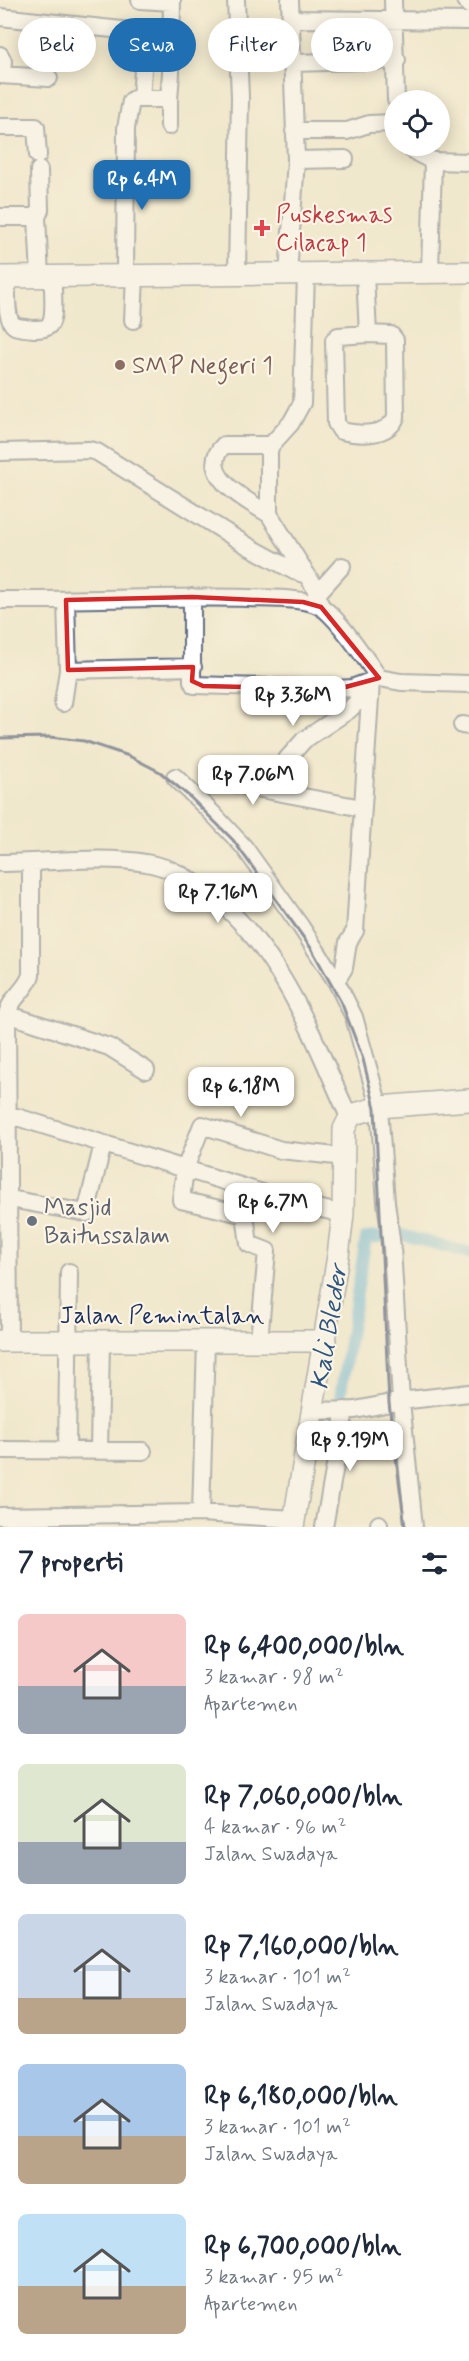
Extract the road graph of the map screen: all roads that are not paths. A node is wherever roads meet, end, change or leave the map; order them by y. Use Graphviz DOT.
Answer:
graph roads {
  1 [pos="140,0"];
  2 [pos="236,0"];
  3 [pos="290,0"];
  4 [pos="393,0"];
  5 [pos="465,0"];
  6 [pos="172,1"];
  7 [pos="469,5"];
  8 [pos="0,17"];
  9 [pos="172,18"];
  10 [pos="291,18"];
  11 [pos="299,19"];
  12 [pos="394,19"];
  13 [pos="469,21"];
  14 [pos="108,27"];
  15 [pos="0,55"];
  16 [pos="397,60"];
  17 [pos="299,63"];
  18 [pos="143,72"];
  19 [pos="170,72"];
  20 [pos="293,72"];
  21 [pos="1,75"];
  22 [pos="49,78"];
  23 [pos="396,90"];
  24 [pos="141,99"];
  25 [pos="169,99"];
  26 [pos="384,123"];
  27 [pos="169,126"];
  28 [pos="0,127"];
  29 [pos="294,131"];
  30 [pos="423,156"];
  31 [pos="345,159"];
  32 [pos="296,160"];
  33 [pos="434,161"];
  34 [pos="469,162"];
  35 [pos="0,217"];
  36 [pos="37,217"];
  37 [pos="430,272"];
  38 [pos="469,272"];
  39 [pos="297,274"];
  40 [pos="365,274"];
  41 [pos="237,275"];
  42 [pos="3,276"];
  43 [pos="46,277"];
  44 [pos="130,277"];
  45 [pos="133,320"];
  46 [pos="368,334"];
  47 [pos="271,445"];
  48 [pos="0,452"];
  49 [pos="269,514"];
  50 [pos="342,566"];
  51 [pos="308,575"];
  52 [pos="192,597"];
  53 [pos="0,600"];
  54 [pos="66,600"];
  55 [pos="319,600"];
  56 [pos="192,667"];
  57 [pos="68,670"];
  58 [pos="370,682"];
  59 [pos="469,684"];
  60 [pos="63,703"];
  61 [pos="175,777"];
  62 [pos="240,785"];
  63 [pos="272,791"];
  64 [pos="362,808"];
  65 [pos="0,863"];
  66 [pos="31,863"];
  67 [pos="336,981"];
  68 [pos="7,1014"];
  69 [pos="146,1070"];
  70 [pos="469,1100"];
  71 [pos="379,1107"];
  72 [pos="8,1114"];
  73 [pos="349,1118"];
  74 [pos="103,1144"];
  75 [pos="345,1157"];
  76 [pos="185,1169"];
  77 [pos="5,1174"];
  78 [pos="10,1199"];
  79 [pos="344,1214"];
  80 [pos="69,1272"];
  81 [pos="5,1341"];
  82 [pos="69,1341"];
  83 [pos="101,1341"];
  84 [pos="206,1341"];
  85 [pos="259,1341"];
  86 [pos="325,1341"];
  87 [pos="469,1393"];
  88 [pos="401,1401"];
  89 [pos="331,1411"];
  90 [pos="0,1450"];
  91 [pos="67,1451"];
  92 [pos="99,1451"];
  93 [pos="143,1451"];
  94 [pos="0,1516"];
  95 [pos="194,1518"];
  96 [pos="294,1523"];
  97 [pos="324,1527"];
  98 [pos="414,1527"];
  1 -- 6 [label="street"];
  2 -- 41 [label="street"];
  3 -- 10 [label="street"];
  4 -- 12 [label="street"];
  5 -- 7 [label="street"];
  6 -- 9 [label="street"];
  8 -- 14 [label="street"];
  11 -- 12 [label="street"];
  12 -- 13 [label="street"];
  12 -- 16 [label="street"];
  15 -- 21 [label="street"];
  16 -- 17 [label="street"];
  16 -- 23 [label="street"];
  18 -- 24 [label="street"];
  19 -- 25 [label="street"];
  20 -- 29 [label="street"];
  21 -- 22 [label="street"];
  24 -- 25 [label="street"];
  24 -- 44 [label="street"];
  25 -- 27 [label="street"];
  26 -- 29 [label="street"];
  28 -- 36 [label="street"];
  29 -- 32 [label="street"];
  30 -- 33 [label="street"];
  31 -- 32 [label="street"];
  32 -- 39 [label="street"];
  33 -- 34 [label="street"];
  33 -- 37 [label="street"];
  35 -- 36 [label="street"];
  36 -- 43 [label="street"];
  37 -- 38 [label="main road"];
  37 -- 40 [label="main road"];
  39 -- 40 [label="main road"];
  39 -- 41 [label="main road"];
  39 -- 47 [label="street"];
  40 -- 46 [label="street"];
  41 -- 44 [label="main road"];
  42 -- 43 [label="main road"];
  42 -- 43 [label="street"];
  43 -- 44 [label="main road"];
  44 -- 45 [label="street"];
  46 -- 46 [label="street"];
  47 -- 49 [label="street"];
  47 -- 49 [label="street"];
  48 -- 51 [label="street"];
  49 -- 51 [label="street"];
  50 -- 55 [label="street"];
  51 -- 55 [label="street"];
  52 -- 54 [label="street"];
  52 -- 55 [label="street"];
  52 -- 56 [label="street"];
  53 -- 54 [label="street"];
  54 -- 57 [label="street"];
  55 -- 58 [label="street"];
  56 -- 57 [label="street"];
  56 -- 58 [label="street"];
  57 -- 60 [label="street"];
  58 -- 59 [label="street"];
  58 -- 63 [label="street"];
  58 -- 64 [label="street"];
  61 -- 67 [label="street"];
  62 -- 63 [label="street"];
  63 -- 64 [label="street"];
  64 -- 67 [label="street"];
  65 -- 66 [label="street"];
  66 -- 68 [label="street"];
  66 -- 73 [label="street"];
  67 -- 71 [label="street"];
  68 -- 69 [label="street"];
  68 -- 72 [label="street"];
  70 -- 71 [label="main road"];
  71 -- 73 [label="main road"];
  71 -- 88 [label="street"];
  72 -- 74 [label="street"];
  72 -- 77 [label="street"];
  73 -- 75 [label="main road"];
  74 -- 76 [label="street"];
  74 -- 78 [label="street"];
  75 -- 76 [label="street"];
  75 -- 79 [label="main road"];
  76 -- 79 [label="street"];
  76 -- 85 [label="street"];
  77 -- 78 [label="street"];
  78 -- 81 [label="street"];
  79 -- 86 [label="main road"];
  80 -- 82 [label="street"];
  81 -- 82 [label="main road, Jalan Pemintalan"];
  82 -- 83 [label="main road, Jalan Pemintalan"];
  82 -- 91 [label="street"];
  83 -- 84 [label="main road, Jalan Pemintalan"];
  83 -- 92 [label="street"];
  84 -- 85 [label="main road, Jalan Pemintalan"];
  84 -- 95 [label="street"];
  85 -- 86 [label="main road, Jalan Pemintalan"];
  86 -- 89 [label="main road"];
  87 -- 88 [label="street"];
  88 -- 89 [label="street"];
  88 -- 98 [label="street"];
  89 -- 96 [label="main road"];
  89 -- 97 [label="street"];
  90 -- 91 [label="street"];
  91 -- 92 [label="street"];
  92 -- 93 [label="street"];
  94 -- 95 [label="street"];
  95 -- 96 [label="street"];
}
